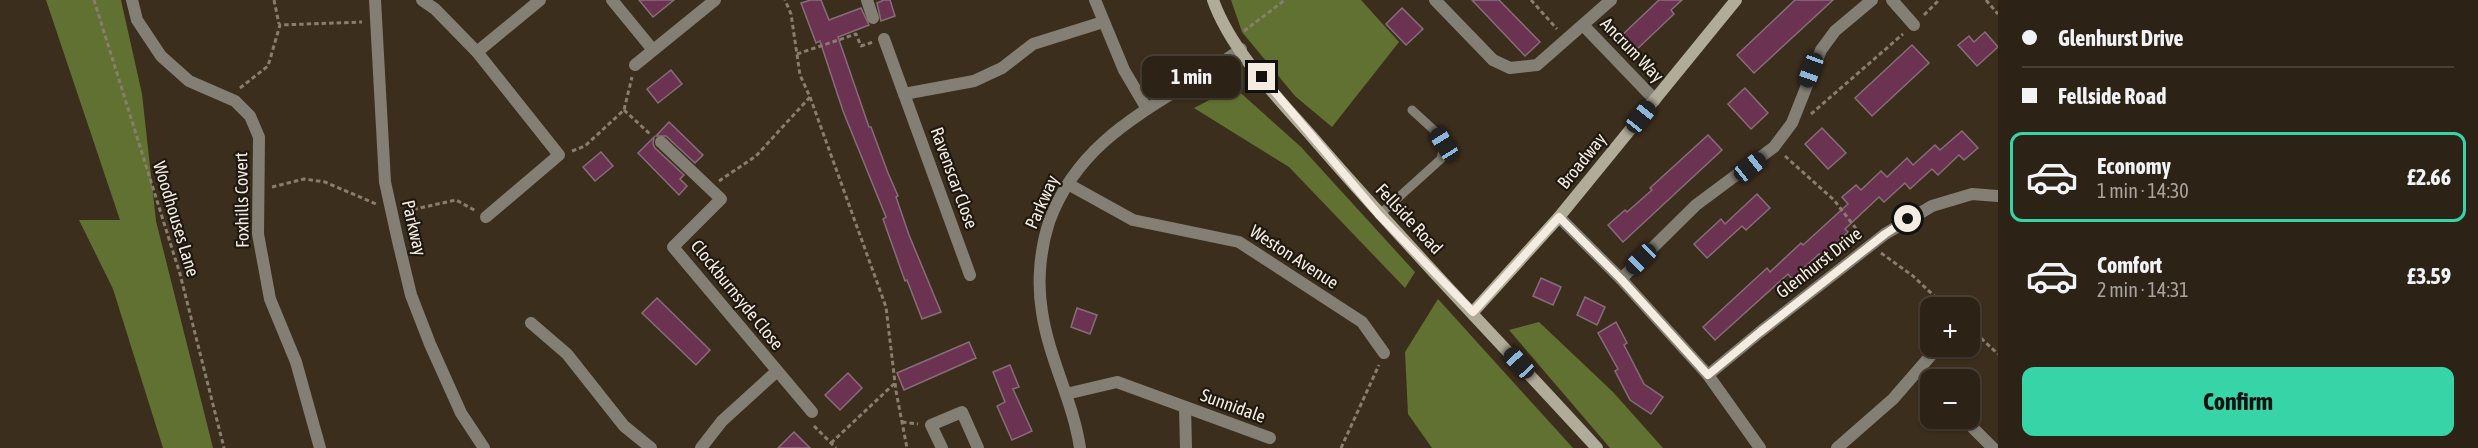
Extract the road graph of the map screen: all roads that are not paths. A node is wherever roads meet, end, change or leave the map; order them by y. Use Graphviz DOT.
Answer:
graph roads {
  1 [pos="132,0"];
  2 [pos="375,0"];
  3 [pos="422,0"];
  4 [pos="540,0"];
  5 [pos="612,0"];
  6 [pos="714,0"];
  7 [pos="867,0"];
  8 [pos="1095,0"];
  9 [pos="1213,0"];
  10 [pos="1435,0"];
  11 [pos="1611,0"];
  12 [pos="1736,0"];
  13 [pos="1872,0"];
  14 [pos="1892,0"];
  15 [pos="873,18"];
  16 [pos="1103,22"];
  17 [pos="1583,25"];
  18 [pos="1914,25"];
  19 [pos="884,39"];
  20 [pos="1237,44"];
  21 [pos="653,50"];
  22 [pos="477,52"];
  23 [pos="635,65"];
  24 [pos="904,94"];
  25 [pos="1655,100"];
  26 [pos="1148,109"];
  27 [pos="1412,110"];
  28 [pos="661,142"];
  29 [pos="1068,183"];
  30 [pos="1998,196"];
  31 [pos="1379,215"];
  32 [pos="486,217"];
  33 [pos="1559,217"];
  34 [pos="970,275"];
  35 [pos="1621,279"];
  36 [pos="1473,312"];
  37 [pos="531,323"];
  38 [pos="1384,353"];
  39 [pos="1929,357"];
  40 [pos="776,372"];
  41 [pos="1708,375"];
  42 [pos="1066,394"];
  43 [pos="1185,407"];
  44 [pos="812,412"];
  45 [pos="1974,429"];
  46 [pos="1270,438"];
  47 [pos="320,448"];
  48 [pos="484,448"];
  49 [pos="651,448"];
  50 [pos="701,448"];
  51 [pos="942,448"];
  52 [pos="978,448"];
  53 [pos="1080,448"];
  54 [pos="1186,448"];
  55 [pos="1597,448"];
  56 [pos="1760,448"];
  57 [pos="1837,448"];
  58 [pos="1993,448"];
  1 -- 47 [label="street, Foxhills Covert"];
  2 -- 48 [label="street, Parkway"];
  3 -- 22 [label="street"];
  4 -- 22 [label="street"];
  5 -- 21 [label="street"];
  6 -- 21 [label="street"];
  7 -- 15 [label="street"];
  8 -- 16 [label="street"];
  9 -- 20 [label="street, Fellside Road"];
  10 -- 17 [label="street"];
  11 -- 17 [label="street"];
  12 -- 25 [label="street, Broadway"];
  13 -- 35 [label="street"];
  14 -- 18 [label="street"];
  16 -- 24 [label="street"];
  16 -- 26 [label="street"];
  17 -- 25 [label="street, Ancrum Way"];
  19 -- 24 [label="street, Ravenscar Close"];
  20 -- 26 [label="street, Parkway"];
  20 -- 31 [label="street, Fellside Road"];
  21 -- 23 [label="street"];
  22 -- 32 [label="street"];
  24 -- 34 [label="street, Ravenscar Close"];
  25 -- 33 [label="street, Broadway"];
  26 -- 29 [label="street, Parkway"];
  27 -- 31 [label="lane"];
  28 -- 40 [label="street, Clockburnsyde Close"];
  29 -- 38 [label="street, Weston Avenue"];
  29 -- 42 [label="street, Parkway"];
  30 -- 41 [label="street, Glenhurst Drive"];
  31 -- 36 [label="street, Fellside Road"];
  33 -- 35 [label="street"];
  33 -- 36 [label="street, Broadway"];
  35 -- 41 [label="street"];
  36 -- 55 [label="street, Fellside Road"];
  37 -- 49 [label="street"];
  39 -- 57 [label="street"];
  40 -- 44 [label="street, Clockburnsyde Close"];
  40 -- 50 [label="street, Clockburnsyde Close"];
  41 -- 56 [label="street"];
  42 -- 43 [label="street, Sunnidale"];
  42 -- 53 [label="street, Parkway"];
  43 -- 46 [label="street, Sunnidale"];
  43 -- 54 [label="street, Sunnidale"];
  45 -- 58 [label="street"];
  51 -- 52 [label="street"];
}
